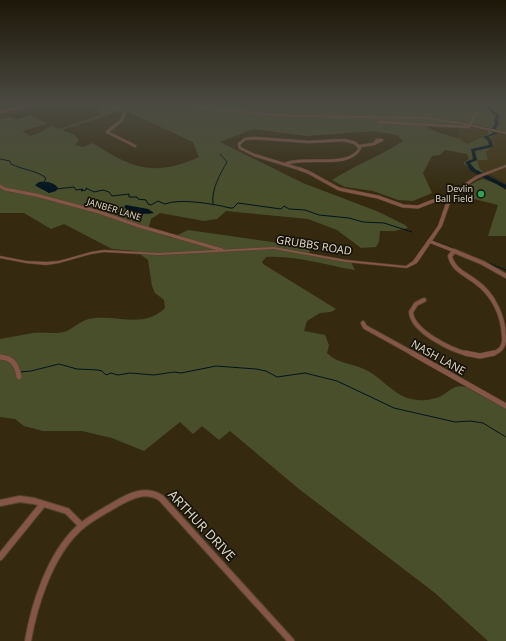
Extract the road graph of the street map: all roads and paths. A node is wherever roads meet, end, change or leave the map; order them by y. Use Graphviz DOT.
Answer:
graph roads {
  1 [pos="111,134"];
  2 [pos="374,144"];
  3 [pos="135,146"];
  4 [pos="360,146"];
  5 [pos="285,164"];
  6 [pos="506,166"];
  7 [pos="0,186"];
  8 [pos="448,201"];
  9 [pos="429,241"];
  10 [pos="222,250"];
  11 [pos="454,251"];
  12 [pos="0,257"];
  13 [pos="506,276"];
  14 [pos="424,300"];
  15 [pos="363,323"];
  16 [pos="0,357"];
  17 [pos="19,377"];
  18 [pos="506,406"];
  19 [pos="0,504"];
  20 [pos="43,504"];
  21 [pos="82,526"];
  22 [pos="0,557"];
  23 [pos="28,641"];
  24 [pos="291,641"];
  1 -- 3 [label="street"];
  2 -- 4 [label="street"];
  4 -- 5 [label="street"];
  4 -- 5 [label="street"];
  5 -- 8 [label="street"];
  6 -- 8 [label="street, GRUBBS ROAD"];
  7 -- 10 [label="street, JANBER LANE"];
  8 -- 9 [label="street, GRUBBS ROAD"];
  9 -- 10 [label="street, GRUBBS ROAD"];
  9 -- 11 [label="street"];
  10 -- 12 [label="street, GRUBBS ROAD"];
  11 -- 13 [label="street"];
  11 -- 14 [label="street"];
  15 -- 18 [label="street, NASH LANE"];
  16 -- 17 [label="street"];
  19 -- 20 [label="street"];
  20 -- 21 [label="street"];
  20 -- 22 [label="street"];
  21 -- 23 [label="street, ARTHUR DRIVE"];
  21 -- 24 [label="street, ARTHUR DRIVE"];
}
